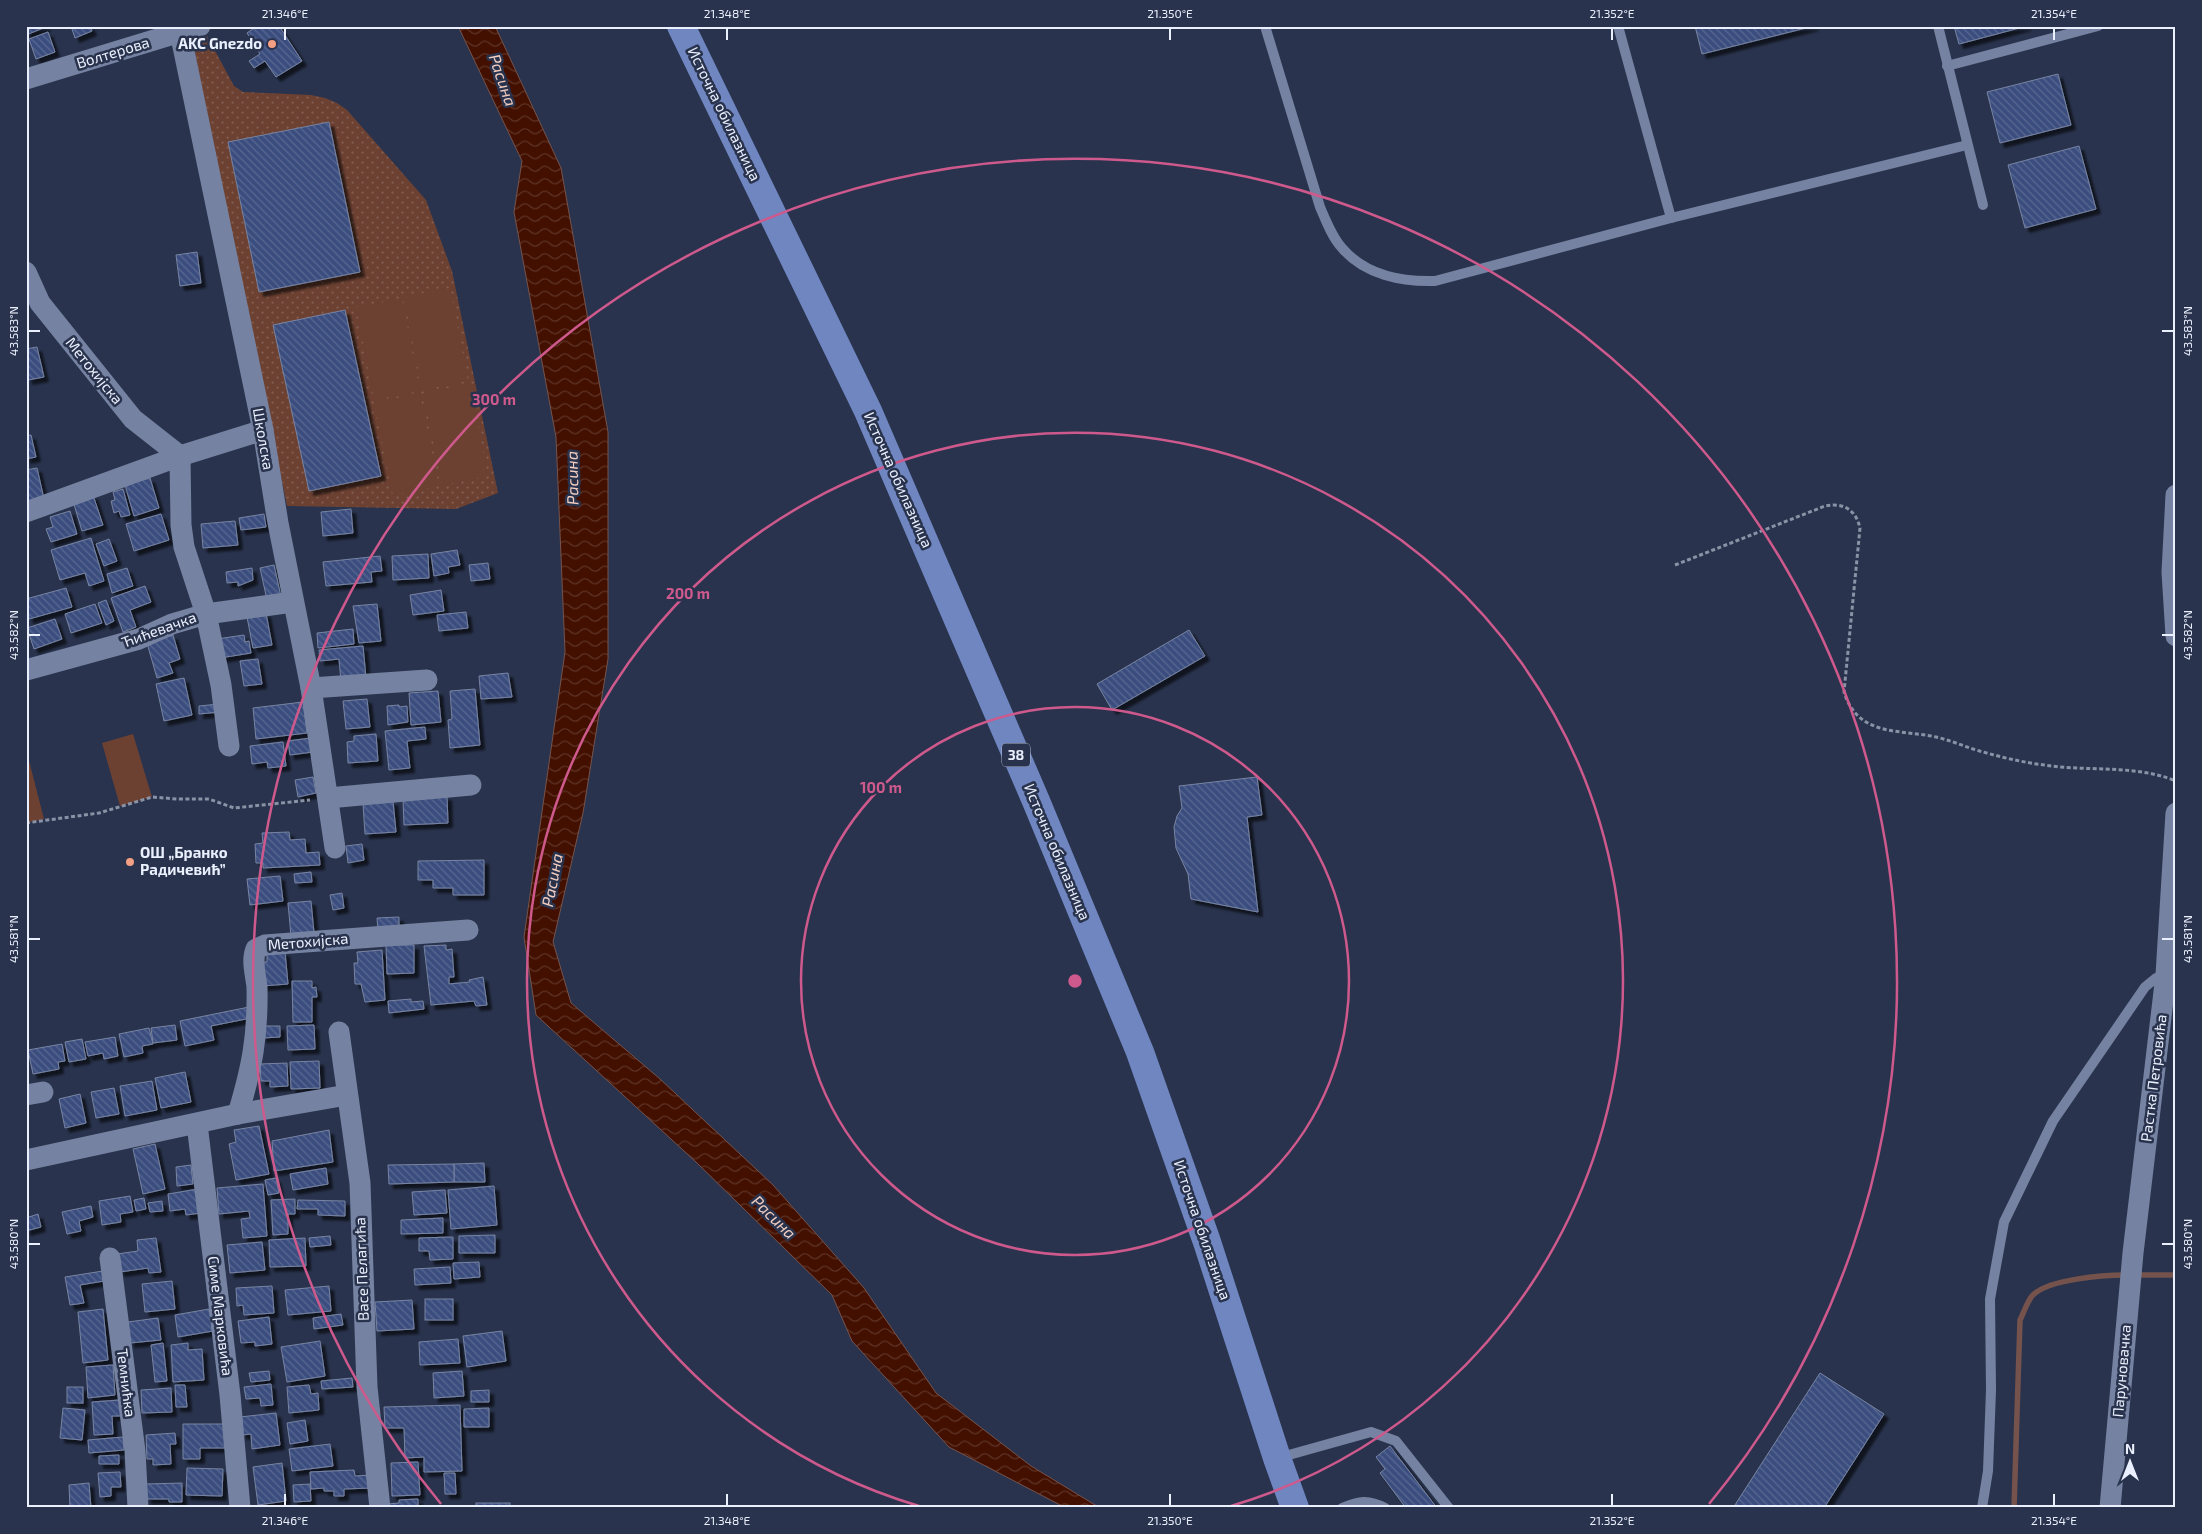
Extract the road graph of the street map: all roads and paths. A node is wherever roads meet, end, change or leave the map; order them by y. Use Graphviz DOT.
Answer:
graph roads {
  1 [pos="200,26"];
  2 [pos="681,26"];
  3 [pos="1265,26"];
  4 [pos="1618,26"];
  5 [pos="1938,26"];
  6 [pos="2098,26"];
  7 [pos="180,32"];
  8 [pos="1947,66"];
  9 [pos="26,79"];
  10 [pos="1967,145"];
  11 [pos="1983,205"];
  12 [pos="1671,218"];
  13 [pos="26,272"];
  14 [pos="262,430"];
  15 [pos="180,456"];
  16 [pos="2176,495"];
  17 [pos="26,512"];
  18 [pos="1674,566"];
  19 [pos="294,602"];
  20 [pos="206,614"];
  21 [pos="2176,636"];
  22 [pos="26,670"];
  23 [pos="427,680"];
  24 [pos="311,688"];
  25 [pos="229,746"];
  26 [pos="2176,781"];
  27 [pos="471,784"];
  28 [pos="328,798"];
  29 [pos="2176,813"];
  30 [pos="26,824"];
  31 [pos="335,848"];
  32 [pos="468,930"];
  33 [pos="2169,962"];
  34 [pos="339,1032"];
  35 [pos="347,1095"];
  36 [pos="238,1114"];
  37 [pos="198,1124"];
  38 [pos="26,1160"];
  39 [pos="110,1258"];
  40 [pos="2130,1294"];
  41 [pos="1277,1458"];
  42 [pos="138,1508"];
  43 [pos="240,1508"];
  44 [pos="380,1508"];
  45 [pos="1295,1508"];
  46 [pos="1342,1508"];
  47 [pos="1385,1508"];
  48 [pos="1449,1508"];
  49 [pos="1982,1508"];
  50 [pos="2110,1508"];
  1 -- 7 [label="street, Волтерова"];
  2 -- 41 [label="main road, Источна обилазница / 38"];
  3 -- 12 [label="lane"];
  4 -- 12 [label="lane"];
  5 -- 8 [label="lane"];
  6 -- 8 [label="lane"];
  7 -- 9 [label="street, Волтерова"];
  7 -- 14 [label="street, Школска"];
  8 -- 10 [label="lane"];
  10 -- 11 [label="lane"];
  10 -- 12 [label="lane"];
  13 -- 15 [label="street, Метохијска"];
  14 -- 15 [label="street"];
  14 -- 19 [label="street, Школска"];
  15 -- 17 [label="street"];
  15 -- 20 [label="street"];
  16 -- 21 [label="street"];
  18 -- 26 [label="path"];
  19 -- 20 [label="street, Ћићевачка"];
  19 -- 24 [label="street, Школска"];
  20 -- 22 [label="street, Ћићевачка"];
  20 -- 25 [label="street"];
  23 -- 24 [label="street"];
  24 -- 28 [label="street, Школска"];
  27 -- 28 [label="street"];
  28 -- 30 [label="path"];
  28 -- 31 [label="street, Школска"];
  29 -- 33 [label="street, Растка Петровића"];
  32 -- 36 [label="street, Метохијска"];
  33 -- 40 [label="street, Растка Петровића"];
  33 -- 49 [label="lane"];
  34 -- 35 [label="street, Васе Пелагића"];
  35 -- 36 [label="street"];
  35 -- 44 [label="street, Васе Пелагића"];
  36 -- 37 [label="street"];
  37 -- 38 [label="street"];
  37 -- 43 [label="street, Симе Марковића"];
  39 -- 42 [label="street, Темнићка"];
  40 -- 50 [label="street, Паруновачка"];
  41 -- 45 [label="main road, Источна обилазница / 38"];
  41 -- 48 [label="lane"];
  46 -- 47 [label="lane"];
}
